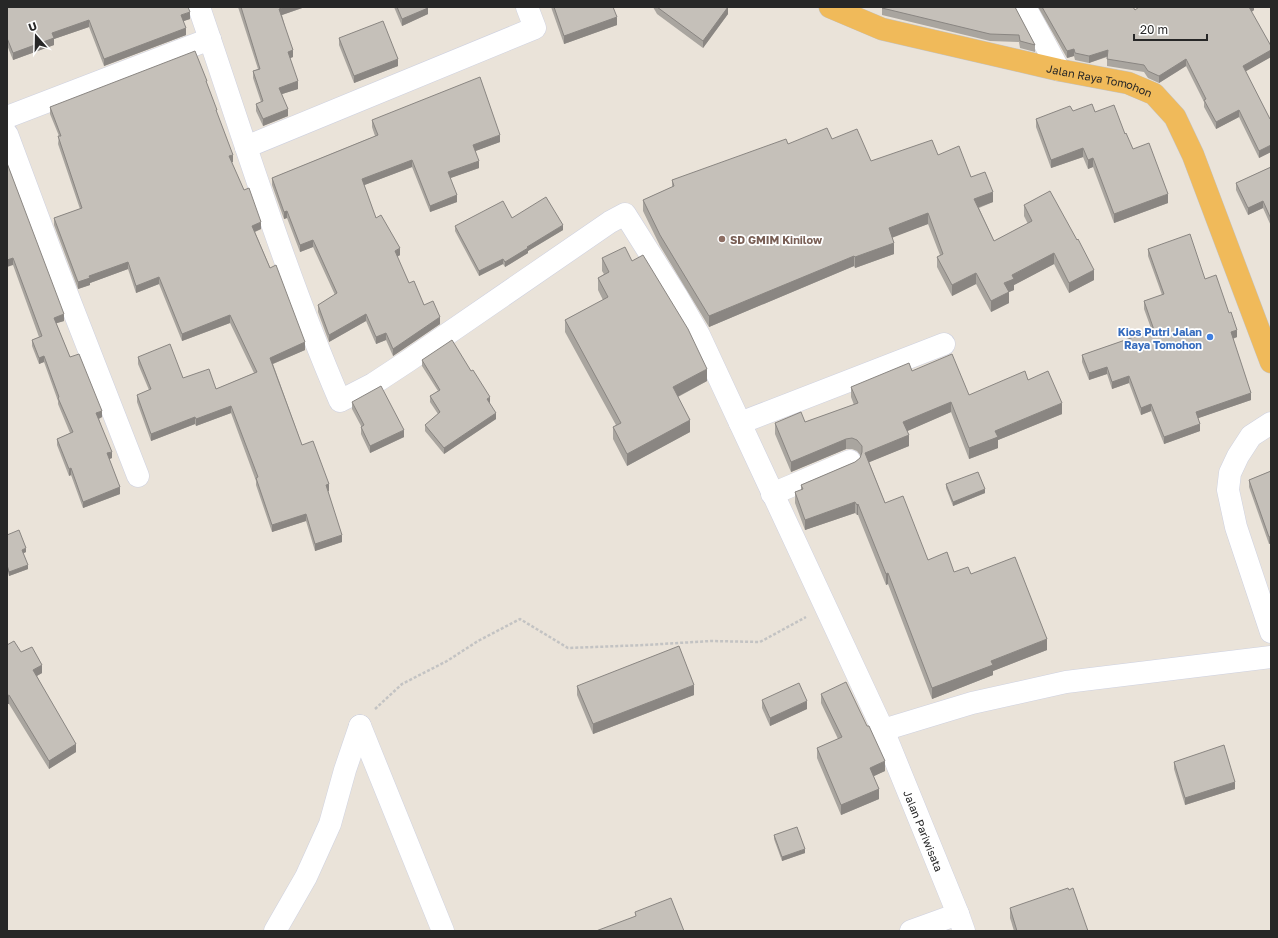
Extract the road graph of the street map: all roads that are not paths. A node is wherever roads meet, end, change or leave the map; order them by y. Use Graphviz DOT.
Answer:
graph roads {
  1 [pos="199,7"];
  2 [pos="527,7"];
  3 [pos="830,7"];
  4 [pos="1025,7"];
  5 [pos="210,39"];
  6 [pos="1059,70"];
  7 [pos="8,118"];
  8 [pos="246,147"];
  9 [pos="944,344"];
  10 [pos="1271,362"];
  11 [pos="1271,423"];
  12 [pos="740,424"];
  13 [pos="850,461"];
  14 [pos="138,476"];
  15 [pos="772,494"];
  16 [pos="1271,632"];
  17 [pos="1271,657"];
  18 [pos="883,730"];
  19 [pos="961,923"];
  20 [pos="275,931"];
  21 [pos="444,931"];
  22 [pos="911,931"];
  1 -- 5 [label="street"];
  2 -- 8 [label="street"];
  3 -- 6 [label="highway, Jalan Raya Tomohon"];
  4 -- 6 [label="street"];
  5 -- 7 [label="street"];
  5 -- 8 [label="street"];
  6 -- 10 [label="highway, Jalan Raya Tomohon"];
  7 -- 14 [label="street"];
  8 -- 12 [label="street, Jalan Pariwisata"];
  9 -- 12 [label="street"];
  11 -- 16 [label="street"];
  12 -- 15 [label="street, Jalan Pariwisata"];
  13 -- 15 [label="street"];
  15 -- 18 [label="street, Jalan Pariwisata"];
  17 -- 18 [label="street"];
  18 -- 19 [label="street, Jalan Pariwisata"];
  19 -- 22 [label="street"];
  20 -- 21 [label="street"];
}
